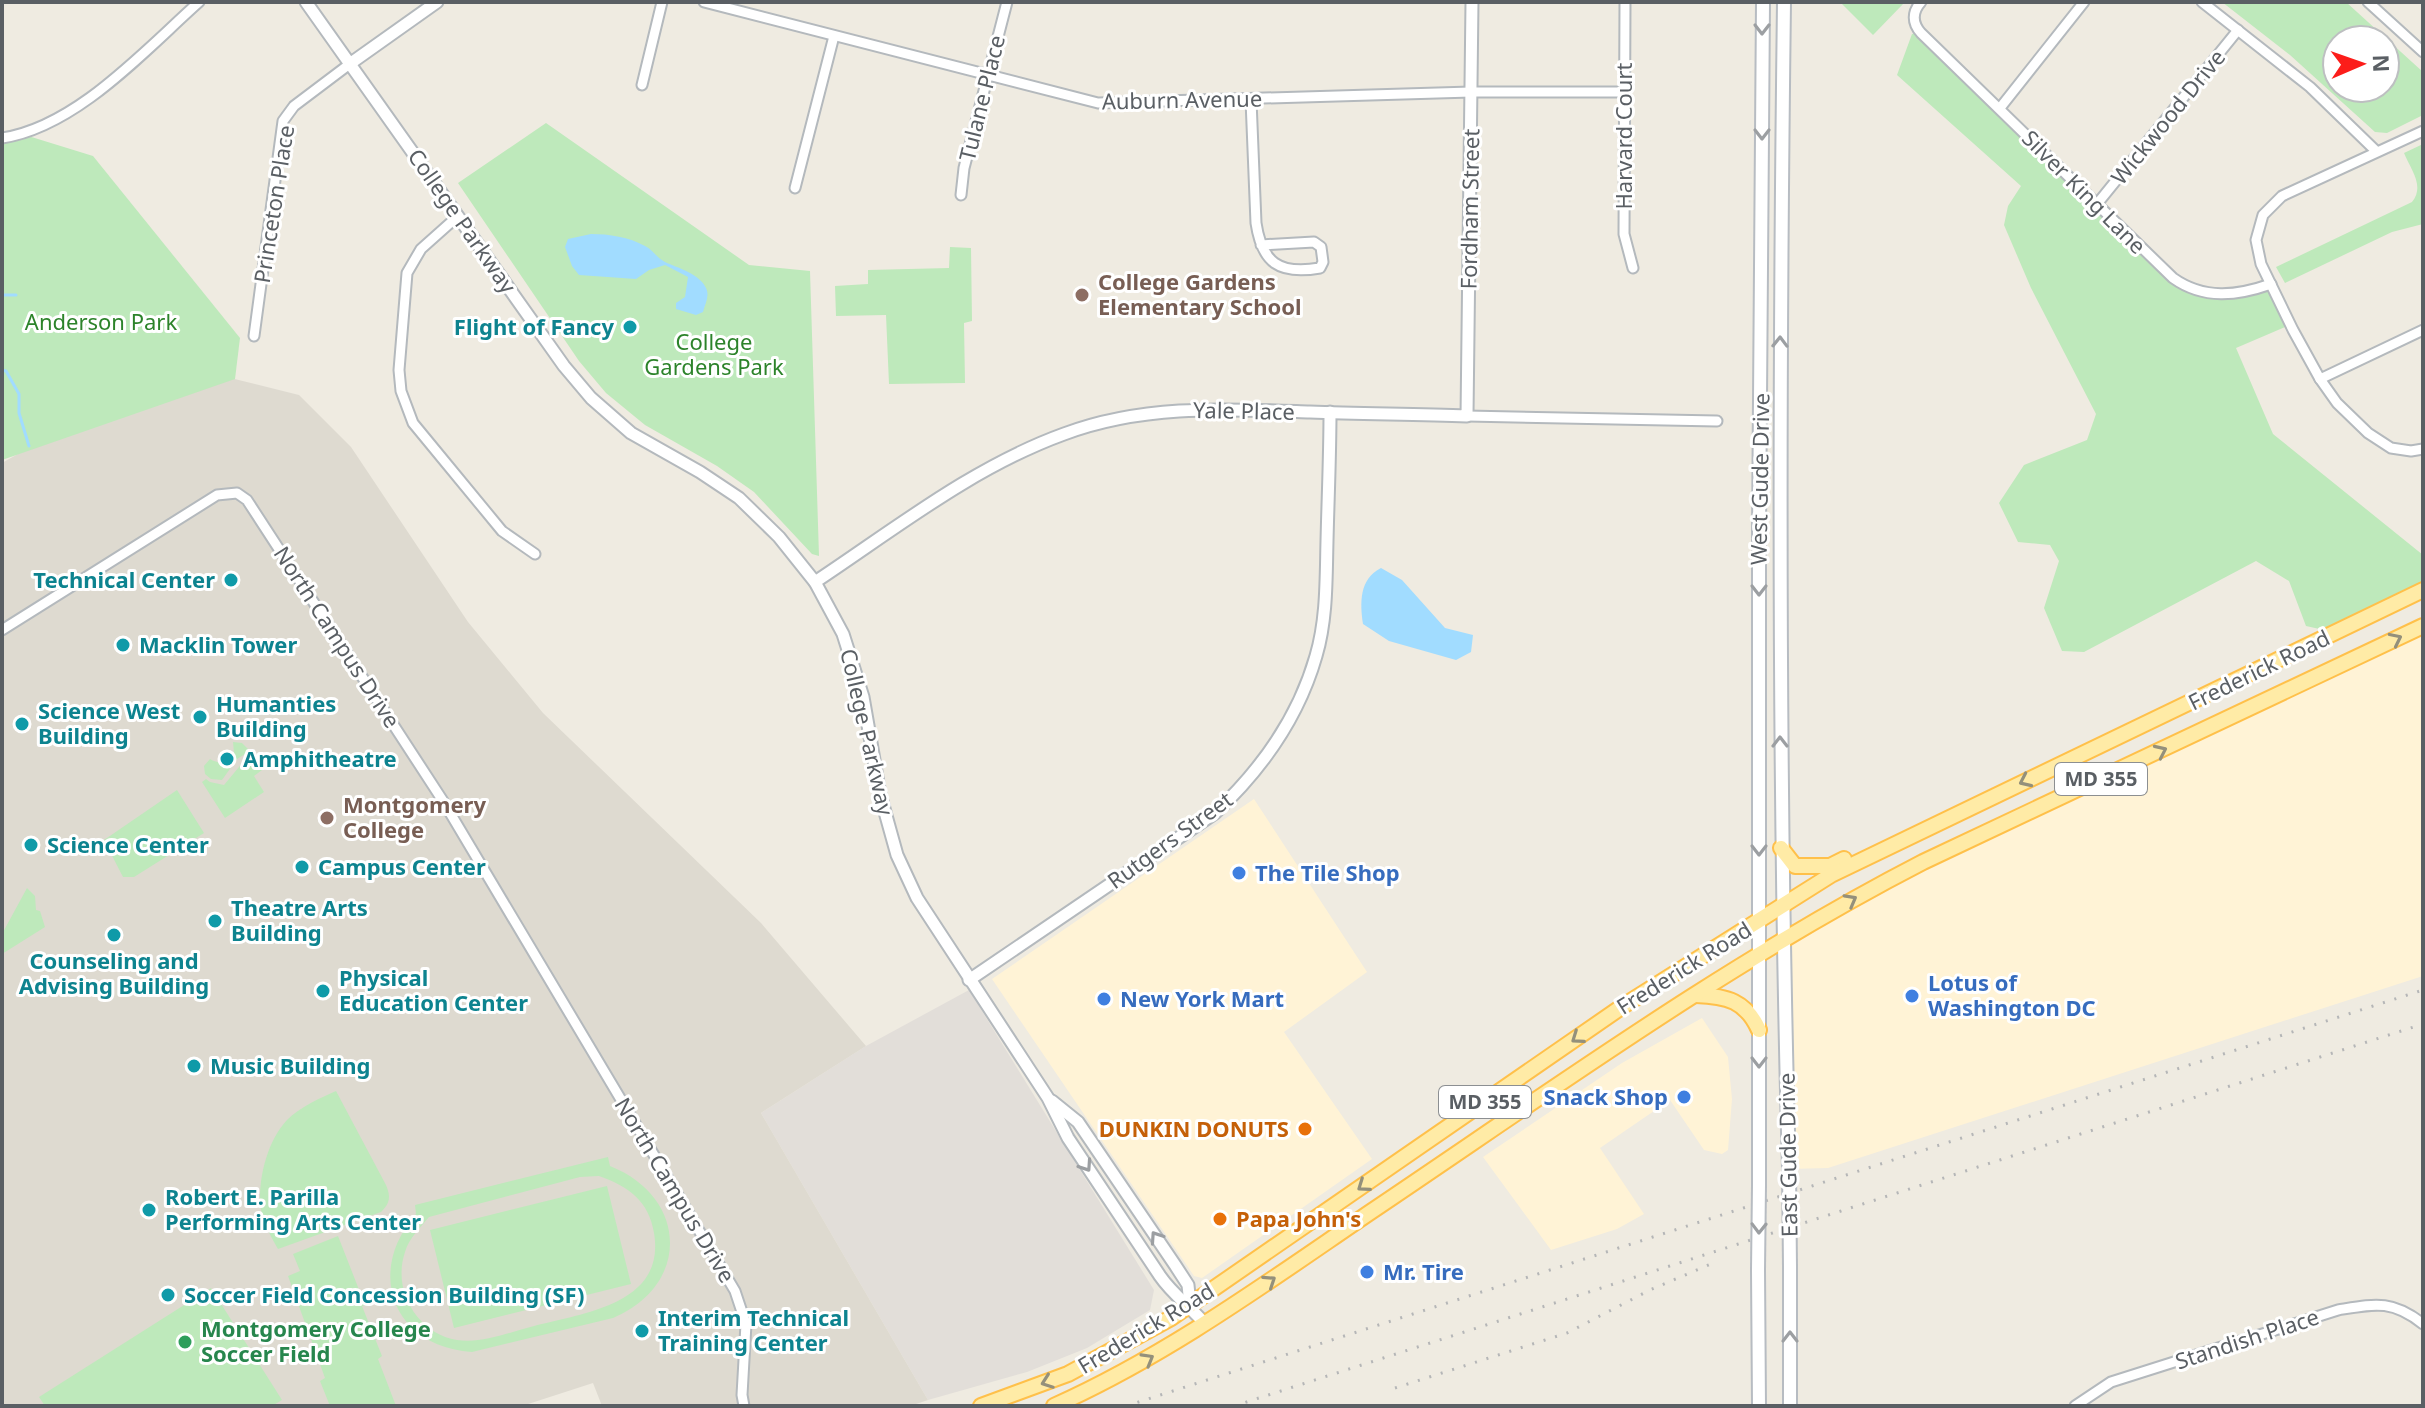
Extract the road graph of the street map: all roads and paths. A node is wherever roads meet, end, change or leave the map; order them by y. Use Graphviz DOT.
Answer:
graph roads {
  1 [pos="199,2"];
  2 [pos="306,2"];
  3 [pos="437,2"];
  4 [pos="662,2"];
  5 [pos="704,2"];
  6 [pos="1007,2"];
  7 [pos="1472,2"];
  8 [pos="1625,2"];
  9 [pos="1763,2"];
  10 [pos="1784,2"];
  11 [pos="1921,2"];
  12 [pos="2084,2"];
  13 [pos="2202,2"];
  14 [pos="2368,2"];
  15 [pos="2238,30"];
  16 [pos="834,36"];
  17 [pos="2423,52"];
  18 [pos="351,63"];
  19 [pos="988,76"];
  20 [pos="642,85"];
  21 [pos="1471,92"];
  22 [pos="1624,92"];
  23 [pos="1251,100"];
  24 [pos="2000,108"];
  25 [pos="2423,131"];
  26 [pos="2,138"];
  27 [pos="2376,151"];
  28 [pos="795,188"];
  29 [pos="961,195"];
  30 [pos="2097,204"];
  31 [pos="458,216"];
  32 [pos="1261,245"];
  33 [pos="1633,268"];
  34 [pos="2271,284"];
  35 [pos="2423,330"];
  36 [pos="254,336"];
  37 [pos="2320,379"];
  38 [pos="1330,412"];
  39 [pos="1467,416"];
  40 [pos="1717,421"];
  41 [pos="2423,449"];
  42 [pos="535,554"];
  43 [pos="815,582"];
  44 [pos="2423,590"];
  45 [pos="2423,626"];
  46 [pos="2,630"];
  47 [pos="1781,848"];
  48 [pos="1872,856"];
  49 [pos="1783,904"];
  50 [pos="1758,921"];
  51 [pos="1784,939"];
  52 [pos="1759,956"];
  53 [pos="969,980"];
  54 [pos="1696,995"];
  55 [pos="1759,1030"];
  56 [pos="1048,1098"];
  57 [pos="1190,1305"];
  58 [pos="1205,1324"];
  59 [pos="2423,1324"];
  60 [pos="744,1406"];
  61 [pos="981,1406"];
  62 [pos="1054,1406"];
  63 [pos="1759,1406"];
  64 [pos="1790,1406"];
  65 [pos="2075,1406"];
  1 -- 26 [label="street"];
  2 -- 18 [label="street, College Parkway"];
  3 -- 18 [label="street, Princeton Place"];
  4 -- 20 [label="street"];
  5 -- 16 [label="street, Auburn Avenue"];
  6 -- 19 [label="street, Tulane Place"];
  7 -- 21 [label="street, Fordham Street"];
  8 -- 22 [label="street, Harvard Court"];
  9 -- 50 [label="main road, West Gude Drive, one-way"];
  47 -- 10 [label="main road, West Gude Drive, one-way"];
  11 -- 24 [label="street, Silver King Lane"];
  12 -- 24 [label="street"];
  13 -- 15 [label="street"];
  14 -- 17 [label="street"];
  15 -- 27 [label="street"];
  15 -- 30 [label="street, Wickwood Drive"];
  16 -- 19 [label="street, Auburn Avenue"];
  16 -- 28 [label="street"];
  18 -- 31 [label="street, College Parkway"];
  18 -- 36 [label="street, Princeton Place"];
  19 -- 23 [label="street, Auburn Avenue"];
  19 -- 29 [label="street, Tulane Place"];
  21 -- 22 [label="street, Auburn Avenue"];
  21 -- 23 [label="street, Auburn Avenue"];
  21 -- 39 [label="street, Fordham Street"];
  22 -- 33 [label="street, Harvard Court"];
  23 -- 32 [label="street"];
  24 -- 30 [label="street, Silver King Lane"];
  25 -- 27 [label="street"];
  27 -- 34 [label="street"];
  30 -- 34 [label="street, Silver King Lane"];
  31 -- 42 [label="street"];
  31 -- 43 [label="street, College Parkway"];
  32 -- 32 [label="street"];
  34 -- 37 [label="street"];
  35 -- 37 [label="street"];
  37 -- 41 [label="street"];
  38 -- 39 [label="street, Yale Place"];
  38 -- 43 [label="street, Yale Place"];
  38 -- 53 [label="street, Rutgers Street"];
  39 -- 40 [label="street, Yale Place"];
  43 -- 53 [label="street, College Parkway"];
  44 -- 48 [label="main road, Frederick Road / MD 355, one-way"];
  51 -- 45 [label="main road, Frederick Road / MD 355, one-way"];
  46 -- 60 [label="street, North Campus Drive"];
  47 -- 48 [label="main road"];
  47 -- 49 [label="main road, West Gude Drive"];
  48 -- 49 [label="main road, Frederick Road / MD 355"];
  49 -- 50 [label="main road, Frederick Road / MD 355"];
  49 -- 51 [label="main road, East Gude Drive"];
  50 -- 52 [label="main road, West Gude Drive"];
  50 -- 57 [label="main road, Frederick Road / MD 355, one-way"];
  51 -- 52 [label="main road, Frederick Road / MD 355"];
  64 -- 51 [label="main road, East Gude Drive, one-way, bridge"];
  52 -- 54 [label="main road, Frederick Road / MD 355"];
  52 -- 55 [label="main road, East Gude Drive"];
  53 -- 56 [label="street, College Parkway"];
  54 -- 55 [label="main road"];
  58 -- 54 [label="main road, Frederick Road / MD 355, one-way"];
  55 -- 63 [label="main road, East Gude Drive, one-way, bridge"];
  56 -- 57 [label="street, College Parkway, one-way"];
  57 -- 56 [label="street, College Parkway, one-way"];
  57 -- 58 [label="street, College Parkway"];
  57 -- 61 [label="main road, Frederick Road / MD 355, one-way"];
  62 -- 58 [label="main road, Frederick Road / MD 355, one-way"];
  59 -- 65 [label="street, Standish Place"];
}
